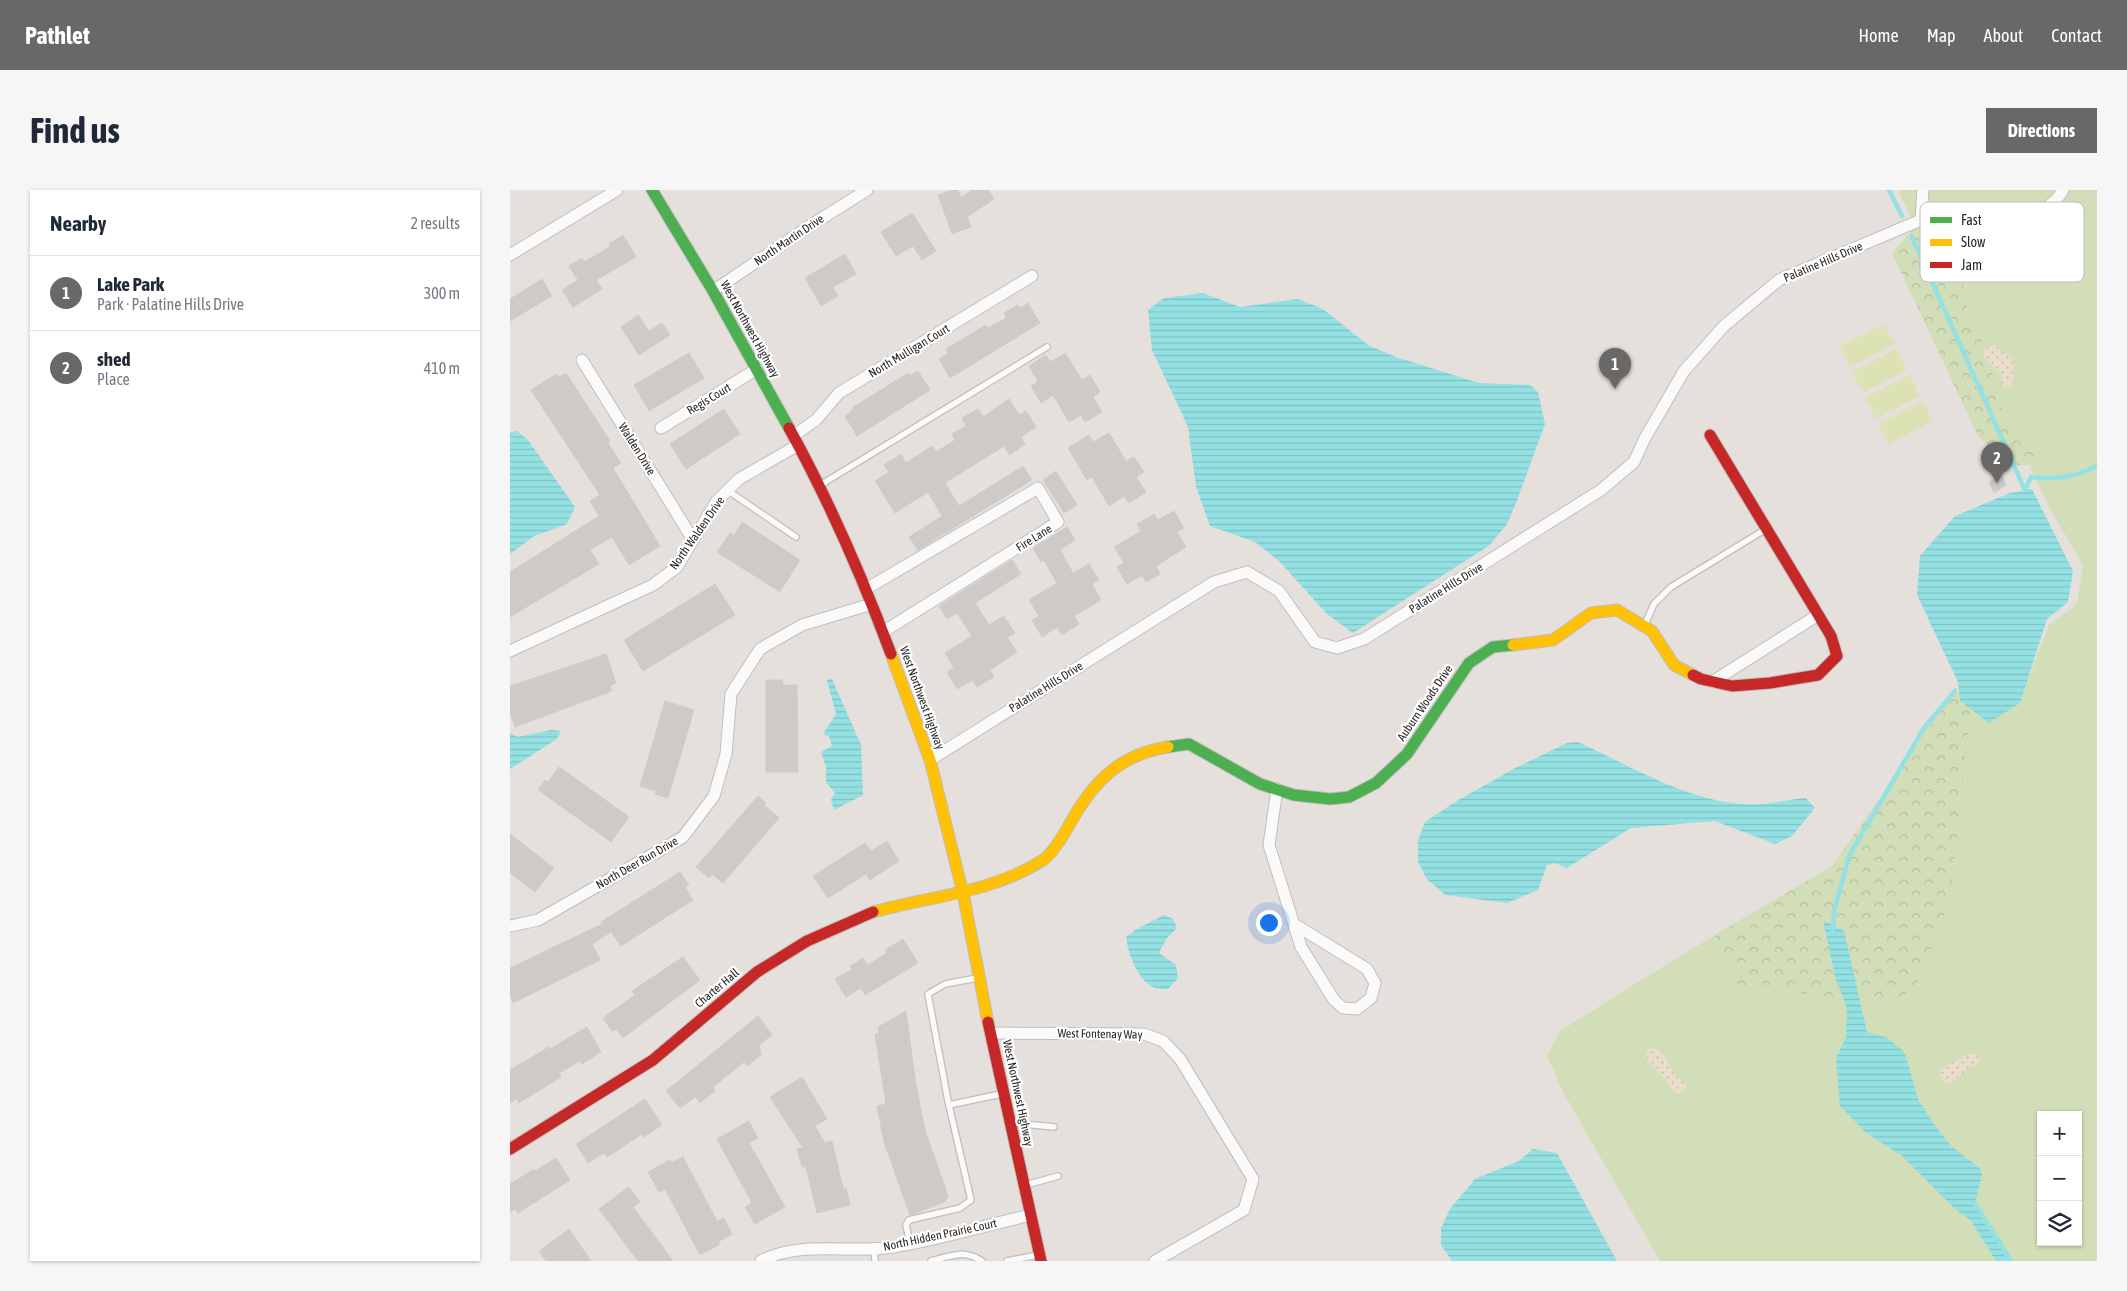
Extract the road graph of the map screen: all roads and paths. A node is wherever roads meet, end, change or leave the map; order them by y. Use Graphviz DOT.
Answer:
graph roads {
  1 [pos="617,190"];
  2 [pos="652,190"];
  3 [pos="867,190"];
  4 [pos="2063,190"];
  5 [pos="2055,202"];
  6 [pos="1920,220"];
  7 [pos="510,255"];
  8 [pos="1032,276"];
  9 [pos="713,291"];
  10 [pos="1047,347"];
  11 [pos="582,360"];
  12 [pos="757,369"];
  13 [pos="661,428"];
  14 [pos="1710,435"];
  15 [pos="796,440"];
  16 [pos="820,485"];
  17 [pos="728,490"];
  18 [pos="1766,529"];
  19 [pos="796,537"];
  20 [pos="692,538"];
  21 [pos="866,589"];
  22 [pos="872,604"];
  23 [pos="1818,615"];
  24 [pos="1644,626"];
  25 [pos="883,632"];
  26 [pos="510,650"];
  27 [pos="1712,682"];
  28 [pos="930,760"];
  29 [pos="1276,789"];
  30 [pos="963,893"];
  31 [pos="1294,924"];
  32 [pos="510,926"];
  33 [pos="979,978"];
  34 [pos="991,1033"];
  35 [pos="1004,1094"];
  36 [pos="949,1105"];
  37 [pos="1011,1122"];
  38 [pos="1054,1127"];
  39 [pos="510,1149"];
  40 [pos="1058,1176"];
  41 [pos="1024,1185"];
  42 [pos="1031,1215"];
  43 [pos="910,1243"];
  44 [pos="874,1249"];
  45 [pos="1040,1258"];
  46 [pos="761,1261"];
  47 [pos="875,1261"];
  48 [pos="931,1261"];
  49 [pos="982,1261"];
  50 [pos="1007,1261"];
  51 [pos="1155,1261"];
  1 -- 7 [label="street"];
  2 -- 9 [label="street, West Northwest Highway"];
  3 -- 9 [label="street, North Martin Drive"];
  4 -- 5 [label="street"];
  6 -- 28 [label="street, Palatine Hills Drive"];
  8 -- 15 [label="street, North Mulligan Court"];
  9 -- 12 [label="street, West Northwest Highway"];
  10 -- 16 [label="lane"];
  11 -- 20 [label="street, Walden Drive"];
  12 -- 13 [label="street, Regis Court"];
  12 -- 15 [label="street, West Northwest Highway"];
  14 -- 18 [label="street, Auburn Woods Drive"];
  15 -- 16 [label="street, West Northwest Highway"];
  15 -- 17 [label="street, North Walden Drive"];
  16 -- 21 [label="street, West Northwest Highway"];
  17 -- 19 [label="lane"];
  17 -- 20 [label="street, North Walden Drive"];
  18 -- 23 [label="street, Auburn Woods Drive"];
  18 -- 24 [label="lane"];
  20 -- 26 [label="street, North Walden Drive"];
  21 -- 22 [label="street, West Northwest Highway"];
  21 -- 25 [label="street, Fire Lane"];
  22 -- 25 [label="street, West Northwest Highway"];
  22 -- 32 [label="street, North Deer Run Drive"];
  23 -- 27 [label="street"];
  23 -- 27 [label="street, Auburn Woods Drive"];
  24 -- 27 [label="street, Auburn Woods Drive"];
  24 -- 29 [label="street, Auburn Woods Drive"];
  25 -- 28 [label="street, West Northwest Highway"];
  28 -- 30 [label="street, West Northwest Highway"];
  29 -- 30 [label="street, Auburn Woods Drive"];
  29 -- 31 [label="street"];
  30 -- 33 [label="street, West Northwest Highway"];
  30 -- 39 [label="street, Charter Hall"];
  31 -- 31 [label="street"];
  33 -- 34 [label="street, West Northwest Highway"];
  33 -- 36 [label="lane"];
  34 -- 35 [label="street, West Northwest Highway"];
  34 -- 51 [label="street, West Fontenay Way"];
  35 -- 36 [label="lane"];
  35 -- 37 [label="street, West Northwest Highway"];
  36 -- 43 [label="lane"];
  37 -- 38 [label="lane"];
  37 -- 41 [label="street, West Northwest Highway"];
  40 -- 41 [label="lane"];
  41 -- 42 [label="street, West Northwest Highway"];
  42 -- 43 [label="street, North Hidden Prairie Court"];
  42 -- 45 [label="street, West Northwest Highway"];
  43 -- 44 [label="street, North Hidden Prairie Court"];
  44 -- 46 [label="street, North Hidden Prairie Court"];
  44 -- 47 [label="lane"];
  45 -- 50 [label="lane"];
  48 -- 49 [label="lane"];
}
